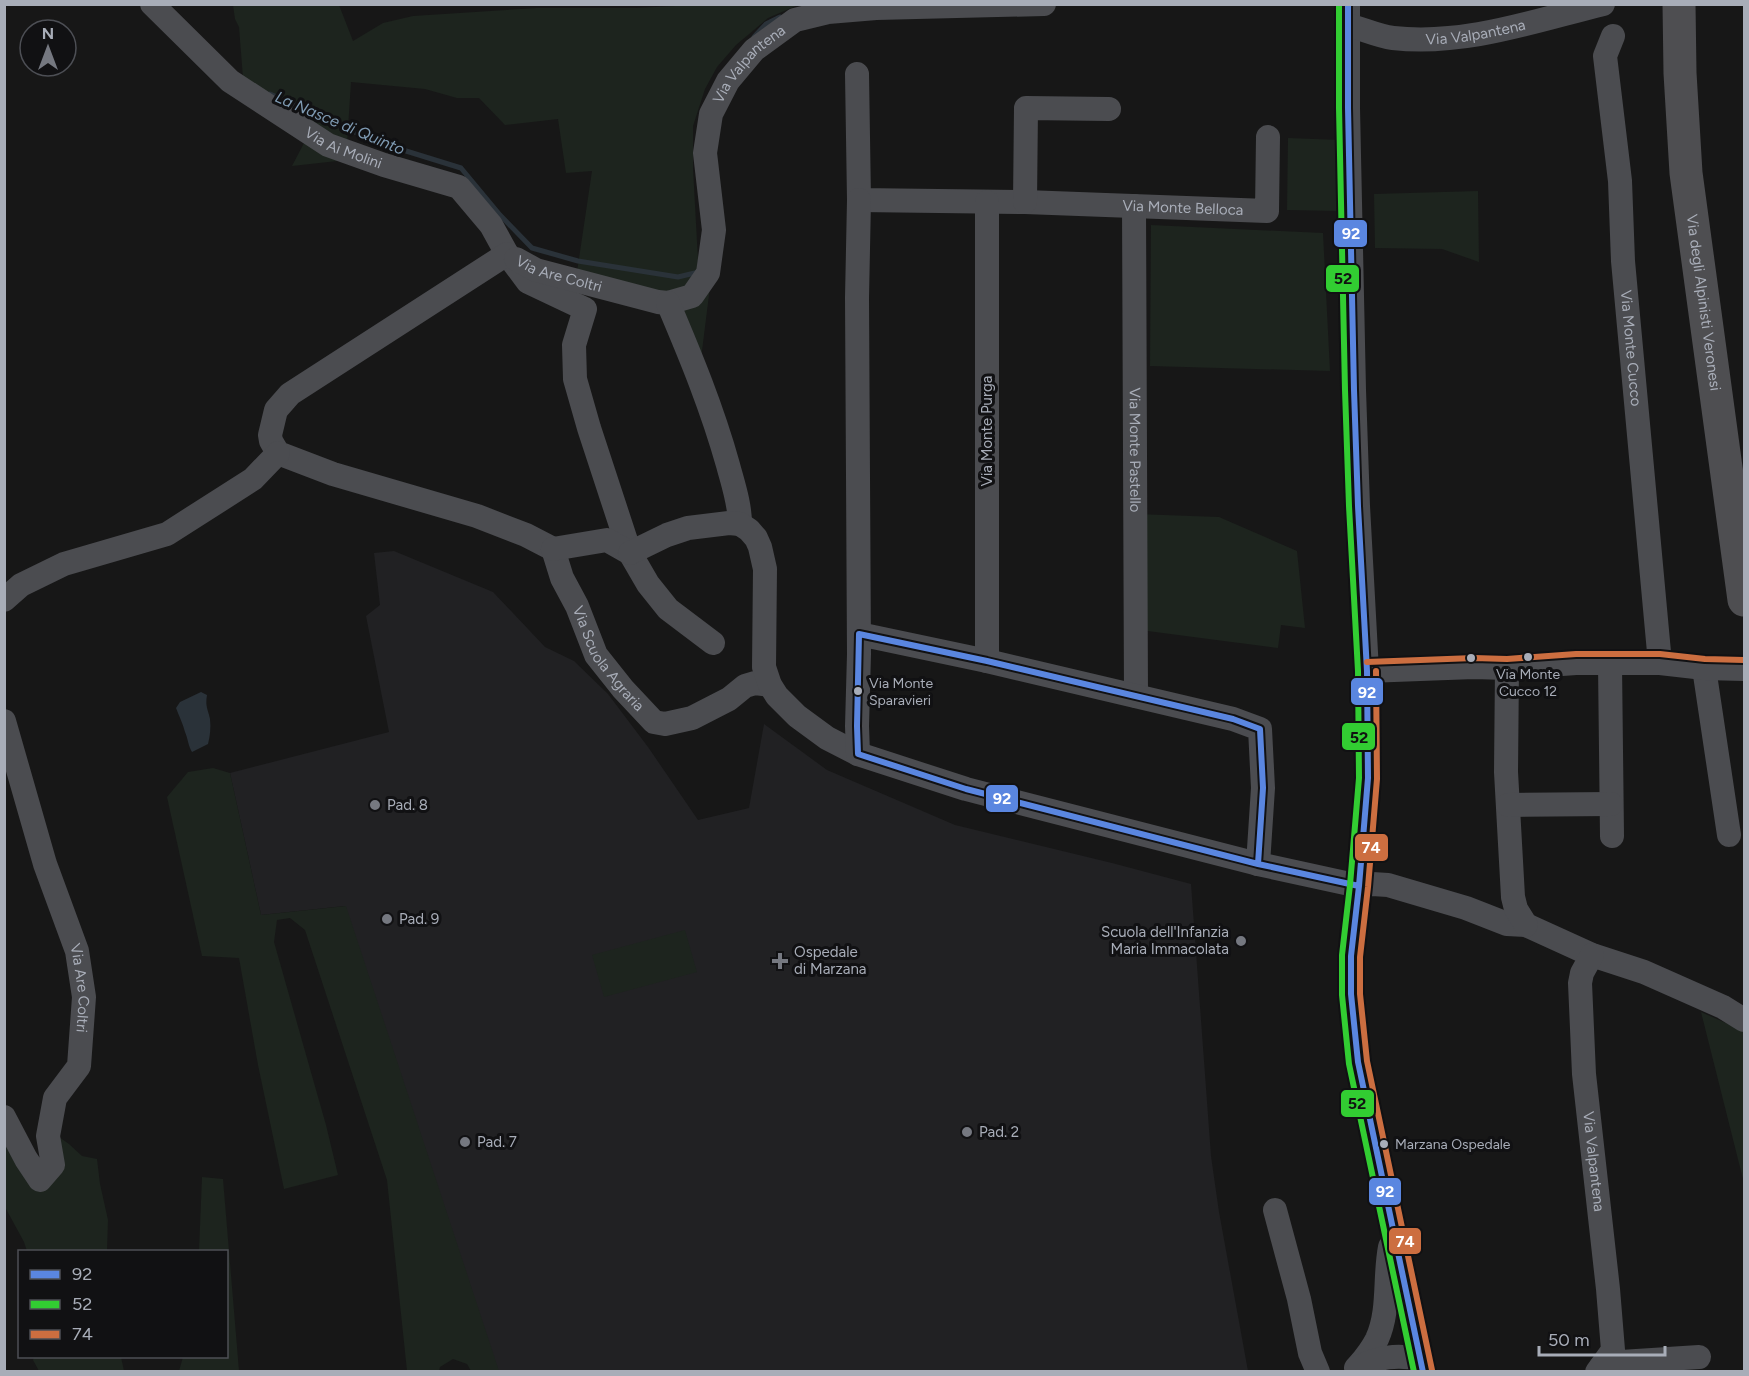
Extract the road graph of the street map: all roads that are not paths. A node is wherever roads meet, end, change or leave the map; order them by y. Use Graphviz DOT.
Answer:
graph roads {
  1 [pos="152,4"];
  2 [pos="1044,4"];
  3 [pos="1603,4"];
  4 [pos="1679,8"];
  5 [pos="1348,15"];
  6 [pos="1613,36"];
  7 [pos="856,74"];
  8 [pos="1109,108"];
  9 [pos="1268,137"];
  10 [pos="859,200"];
  11 [pos="987,202"];
  12 [pos="1025,202"];
  13 [pos="1134,206"];
  14 [pos="507,254"];
  15 [pos="668,303"];
  16 [pos="278,453"];
  17 [pos="740,524"];
  18 [pos="553,549"];
  19 [pos="630,553"];
  20 [pos="4,600"];
  21 [pos="1744,600"];
  22 [pos="859,634"];
  23 [pos="713,644"];
  24 [pos="987,661"];
  25 [pos="1660,663"];
  26 [pos="1610,664"];
  27 [pos="1507,668"];
  28 [pos="1704,668"];
  29 [pos="1744,669"];
  30 [pos="1367,671"];
  31 [pos="770,685"];
  32 [pos="1136,696"];
  33 [pos="4,721"];
  34 [pos="858,754"];
  35 [pos="1611,804"];
  36 [pos="1508,805"];
  37 [pos="1729,835"];
  38 [pos="1611,836"];
  39 [pos="1258,864"];
  40 [pos="1359,886"];
  41 [pos="1526,925"];
  42 [pos="1592,955"];
  43 [pos="1744,1020"];
  44 [pos="4,1117"];
  45 [pos="1275,1210"];
  46 [pos="1394,1232"];
  47 [pos="1699,1357"];
  48 [pos="1422,1368"];
  49 [pos="1353,1369"];
  50 [pos="1599,1369"];
  51 [pos="1318,1371"];
  1 -- 14 [label="street, Via Ai Molini"];
  2 -- 15 [label="street, Via Valpantena"];
  3 -- 5 [label="street, Via Valpantena"];
  4 -- 21 [label="highway, Via degli Alpinisti Veronesi"];
  5 -- 30 [label="street, Via Valpantena"];
  6 -- 25 [label="street, Via Monte Cucco"];
  7 -- 10 [label="street"];
  8 -- 12 [label="street"];
  9 -- 13 [label="street, Via Monte Belloca"];
  10 -- 11 [label="street, Via Monte Belloca"];
  10 -- 22 [label="street"];
  11 -- 12 [label="street, Via Monte Belloca"];
  11 -- 24 [label="street, Via Monte Purga"];
  12 -- 13 [label="street, Via Monte Belloca"];
  13 -- 32 [label="street, Via Monte Pastello"];
  14 -- 15 [label="street, Via Are Coltri"];
  14 -- 16 [label="street, Via Are Coltri"];
  14 -- 19 [label="street, Via Ai Molini"];
  15 -- 17 [label="street"];
  16 -- 18 [label="street"];
  16 -- 20 [label="street"];
  17 -- 19 [label="street"];
  17 -- 31 [label="street"];
  18 -- 19 [label="street"];
  18 -- 31 [label="street, Via Scuola Agraria"];
  19 -- 23 [label="street"];
  22 -- 24 [label="street"];
  22 -- 34 [label="street"];
  24 -- 32 [label="street"];
  25 -- 26 [label="street"];
  25 -- 28 [label="street"];
  26 -- 27 [label="street"];
  26 -- 35 [label="street"];
  27 -- 30 [label="street"];
  27 -- 36 [label="street"];
  28 -- 29 [label="street"];
  28 -- 37 [label="street"];
  30 -- 40 [label="street, Via Valpantena"];
  31 -- 34 [label="street"];
  32 -- 39 [label="street"];
  33 -- 44 [label="street, Via Are Coltri"];
  34 -- 39 [label="street"];
  35 -- 36 [label="street"];
  35 -- 38 [label="street"];
  36 -- 41 [label="street"];
  39 -- 40 [label="street"];
  40 -- 41 [label="street"];
  40 -- 46 [label="street, Via Valpantena"];
  41 -- 42 [label="street"];
  42 -- 43 [label="street"];
  42 -- 50 [label="street, Via Valpantena"];
  45 -- 51 [label="street"];
  46 -- 48 [label="street, Via Valpantena"];
  46 -- 49 [label="street"];
  47 -- 50 [label="street, Via Valpantena"];
  48 -- 49 [label="street"];
}
